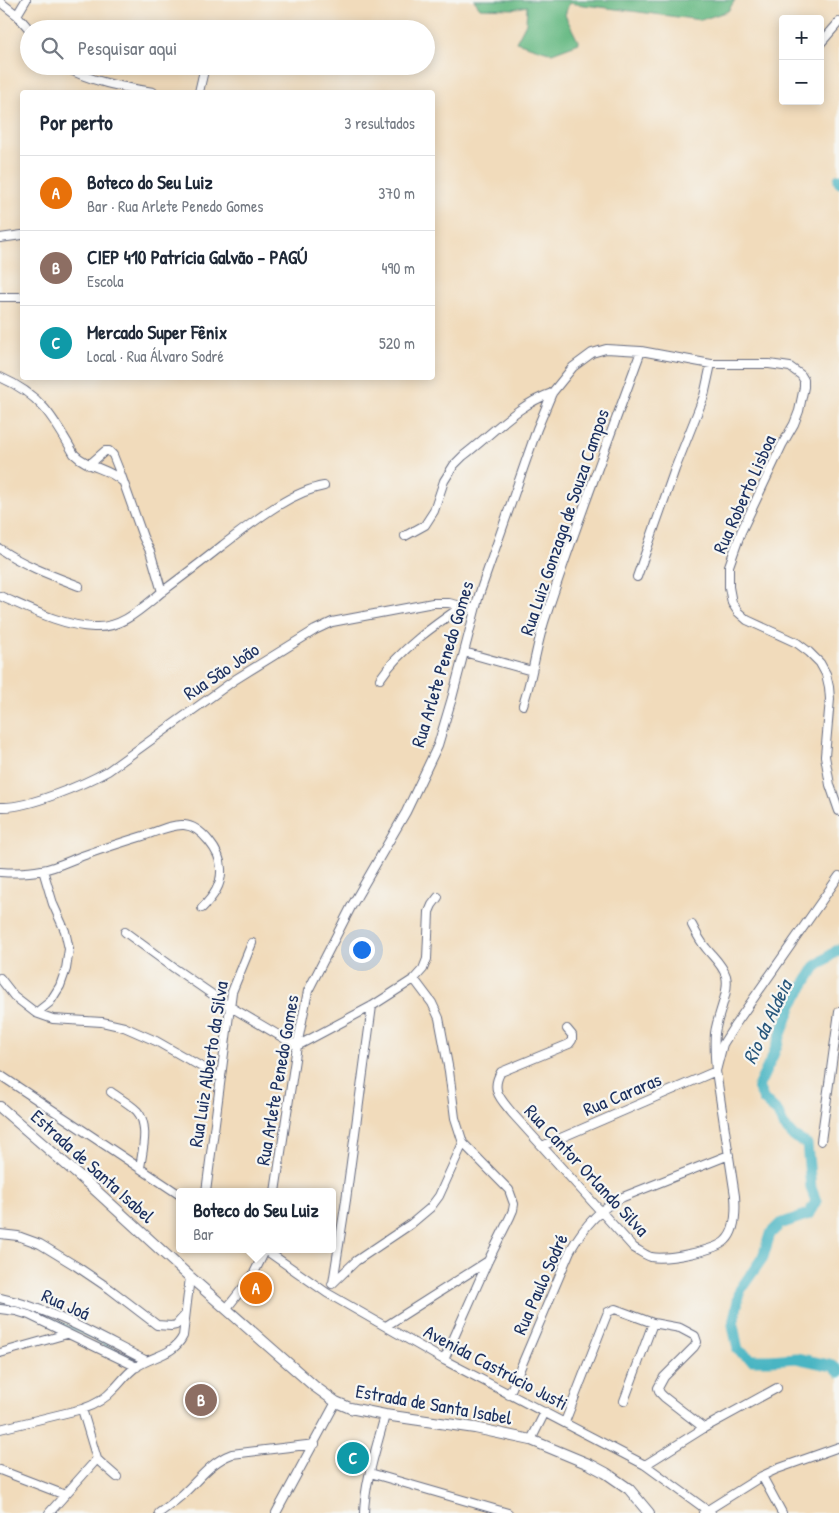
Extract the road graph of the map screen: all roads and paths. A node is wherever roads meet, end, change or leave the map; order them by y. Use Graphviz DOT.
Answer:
graph roads {
  1 [pos="26,0"];
  2 [pos="0,2"];
  3 [pos="17,15"];
  4 [pos="21,20"];
  5 [pos="839,22"];
  6 [pos="824,39"];
  7 [pos="81,75"];
  8 [pos="204,75"];
  9 [pos="142,90"];
  10 [pos="200,90"];
  11 [pos="20,235"];
  12 [pos="0,238"];
  13 [pos="0,297"];
  14 [pos="20,297"];
  15 [pos="641,351"];
  16 [pos="711,364"];
  17 [pos="0,377"];
  18 [pos="804,380"];
  19 [pos="552,393"];
  20 [pos="89,466"];
  21 [pos="124,482"];
  22 [pos="324,486"];
  23 [pos="405,536"];
  24 [pos="0,549"];
  25 [pos="637,577"];
  26 [pos="79,586"];
  27 [pos="162,592"];
  28 [pos="0,596"];
  29 [pos="464,605"];
  30 [pos="474,609"];
  31 [pos="464,652"];
  32 [pos="532,670"];
  33 [pos="380,679"];
  34 [pos="523,704"];
  35 [pos="0,807"];
  36 [pos="839,811"];
  37 [pos="43,870"];
  38 [pos="0,872"];
  39 [pos="839,876"];
  40 [pos="438,897"];
  41 [pos="202,908"];
  42 [pos="692,925"];
  43 [pos="125,932"];
  44 [pos="252,943"];
  45 [pos="0,978"];
  46 [pos="414,980"];
  47 [pos="229,1006"];
  48 [pos="372,1006"];
  49 [pos="839,1012"];
  50 [pos="36,1013"];
  51 [pos="567,1029"];
  52 [pos="297,1046"];
  53 [pos="716,1072"];
  54 [pos="0,1075"];
  55 [pos="221,1078"];
  56 [pos="111,1092"];
  57 [pos="0,1108"];
  58 [pos="821,1141"];
  59 [pos="463,1143"];
  60 [pos="542,1146"];
  61 [pos="729,1155"];
  62 [pos="140,1168"];
  63 [pos="207,1188"];
  64 [pos="276,1188"];
  65 [pos="176,1192"];
  66 [pos="600,1210"];
  67 [pos="0,1234"];
  68 [pos="264,1253"];
  69 [pos="269,1253"];
  70 [pos="488,1261"];
  71 [pos="190,1277"];
  72 [pos="333,1283"];
  73 [pos="327,1292"];
  74 [pos="0,1298"];
  75 [pos="226,1308"];
  76 [pos="0,1309"];
  77 [pos="185,1316"];
  78 [pos="653,1323"];
  79 [pos="386,1326"];
  80 [pos="67,1334"];
  81 [pos="115,1350"];
  82 [pos="0,1353"];
  83 [pos="444,1360"];
  84 [pos="147,1361"];
  85 [pos="137,1367"];
  86 [pos="777,1388"];
  87 [pos="509,1395"];
  88 [pos="336,1402"];
  89 [pos="624,1402"];
  90 [pos="82,1409"];
  91 [pos="545,1412"];
  92 [pos="385,1415"];
  93 [pos="565,1422"];
  94 [pos="704,1428"];
  95 [pos="0,1429"];
  96 [pos="532,1440"];
  97 [pos="315,1444"];
  98 [pos="839,1447"];
  99 [pos="97,1459"];
  100 [pos="644,1465"];
  101 [pos="0,1470"];
  102 [pos="370,1473"];
  103 [pos="762,1476"];
  104 [pos="117,1477"];
  105 [pos="65,1494"];
  106 [pos="707,1512"];
  107 [pos="49,1513"];
  108 [pos="159,1513"];
  109 [pos="276,1513"];
  110 [pos="364,1513"];
  111 [pos="508,1513"];
  112 [pos="650,1513"];
  113 [pos="782,1513"];
  1 -- 3 [label="street"];
  2 -- 3 [label="street"];
  3 -- 4 [label="street"];
  5 -- 6 [label="street"];
  7 -- 9 [label="street"];
  8 -- 10 [label="street"];
  11 -- 12 [label="street"];
  13 -- 14 [label="street"];
  15 -- 16 [label="street, Rua Arlete Penedo Gomes"];
  15 -- 19 [label="street, Rua Arlete Penedo Gomes"];
  15 -- 32 [label="street, Rua Luiz Gonzaga de Souza Campos"];
  16 -- 18 [label="street, Rua Arlete Penedo Gomes"];
  16 -- 25 [label="street"];
  17 -- 20 [label="street"];
  18 -- 36 [label="street, Rua Roberto Lisboa"];
  19 -- 23 [label="street"];
  19 -- 30 [label="street, Rua Arlete Penedo Gomes"];
  20 -- 21 [label="street"];
  20 -- 21 [label="street"];
  21 -- 27 [label="street"];
  22 -- 27 [label="street"];
  24 -- 26 [label="street"];
  27 -- 28 [label="street"];
  29 -- 30 [label="street, Rua São João"];
  29 -- 33 [label="street"];
  29 -- 35 [label="street, Rua São João"];
  30 -- 31 [label="street, Rua Arlete Penedo Gomes"];
  31 -- 32 [label="street"];
  31 -- 52 [label="street, Rua Arlete Penedo Gomes"];
  32 -- 34 [label="street, Rua Luiz Gonzaga de Souza Campos"];
  37 -- 38 [label="street"];
  37 -- 41 [label="street"];
  37 -- 50 [label="street"];
  39 -- 53 [label="street, Rua Cantor Orlando Silva"];
  40 -- 46 [label="street"];
  42 -- 53 [label="street"];
  43 -- 47 [label="street"];
  44 -- 47 [label="street, Rua Luiz Alberto da Silva"];
  45 -- 50 [label="street"];
  46 -- 48 [label="street"];
  46 -- 59 [label="street"];
  47 -- 52 [label="street"];
  47 -- 55 [label="street, Rua Luiz Alberto da Silva"];
  48 -- 52 [label="street"];
  48 -- 72 [label="street"];
  49 -- 58 [label="street"];
  50 -- 55 [label="street"];
  51 -- 60 [label="street, Rua Cantor Orlando Silva"];
  52 -- 64 [label="street, Rua Arlete Penedo Gomes"];
  53 -- 60 [label="street, Rua Cararas"];
  53 -- 61 [label="street, Rua Cantor Orlando Silva"];
  54 -- 62 [label="street"];
  55 -- 63 [label="street, Rua Luiz Alberto da Silva"];
  56 -- 62 [label="street"];
  57 -- 71 [label="main road, Estrada de Santa Isabel"];
  59 -- 70 [label="street"];
  59 -- 72 [label="street"];
  60 -- 66 [label="street, Rua Cantor Orlando Silva"];
  61 -- 66 [label="street, Rua Paulo Sodré"];
  61 -- 66 [label="street, Rua Cantor Orlando Silva"];
  62 -- 65 [label="street"];
  66 -- 87 [label="street, Rua Paulo Sodré"];
  67 -- 77 [label="street"];
  68 -- 75 [label="street"];
  69 -- 73 [label="street, Avenida Castrúcio Justi"];
  70 -- 79 [label="street"];
  70 -- 83 [label="street"];
  71 -- 75 [label="main road, Estrada de Santa Isabel"];
  71 -- 77 [label="street"];
  72 -- 73 [label="street"];
  73 -- 79 [label="street, Avenida Castrúcio Justi"];
  74 -- 81 [label="street, Rua Joá"];
  75 -- 88 [label="main road, Estrada de Santa Isabel"];
  76 -- 80 [label="street, Rua Joá"];
  77 -- 84 [label="street"];
  78 -- 89 [label="street"];
  78 -- 93 [label="street"];
  78 -- 94 [label="street"];
  79 -- 83 [label="street, Avenida Castrúcio Justi"];
  80 -- 81 [label="street, Rua Joá"];
  80 -- 82 [label="street"];
  81 -- 84 [label="street, Rua Joá"];
  81 -- 85 [label="street, Rua Joá"];
  83 -- 87 [label="street, Avenida Castrúcio Justi"];
  84 -- 85 [label="street"];
  85 -- 90 [label="street"];
  86 -- 94 [label="street"];
  87 -- 91 [label="street, Avenida Castrúcio Justi"];
  88 -- 92 [label="main road, Estrada de Santa Isabel"];
  88 -- 97 [label="street"];
  90 -- 95 [label="street"];
  90 -- 99 [label="street"];
  91 -- 93 [label="street, Avenida Castrúcio Justi"];
  91 -- 96 [label="street"];
  92 -- 96 [label="main road, Estrada de Santa Isabel"];
  92 -- 102 [label="street"];
  93 -- 100 [label="street, Avenida Castrúcio Justi"];
  94 -- 100 [label="street"];
  96 -- 112 [label="main road, Estrada de Santa Isabel"];
  97 -- 108 [label="street"];
  97 -- 109 [label="street"];
  98 -- 103 [label="street"];
  99 -- 104 [label="street"];
  99 -- 105 [label="street"];
  100 -- 106 [label="street, Avenida Castrúcio Justi"];
  101 -- 105 [label="street"];
  102 -- 110 [label="street"];
  102 -- 111 [label="street"];
  103 -- 106 [label="street"];
  103 -- 113 [label="street"];
  105 -- 107 [label="street"];
}
